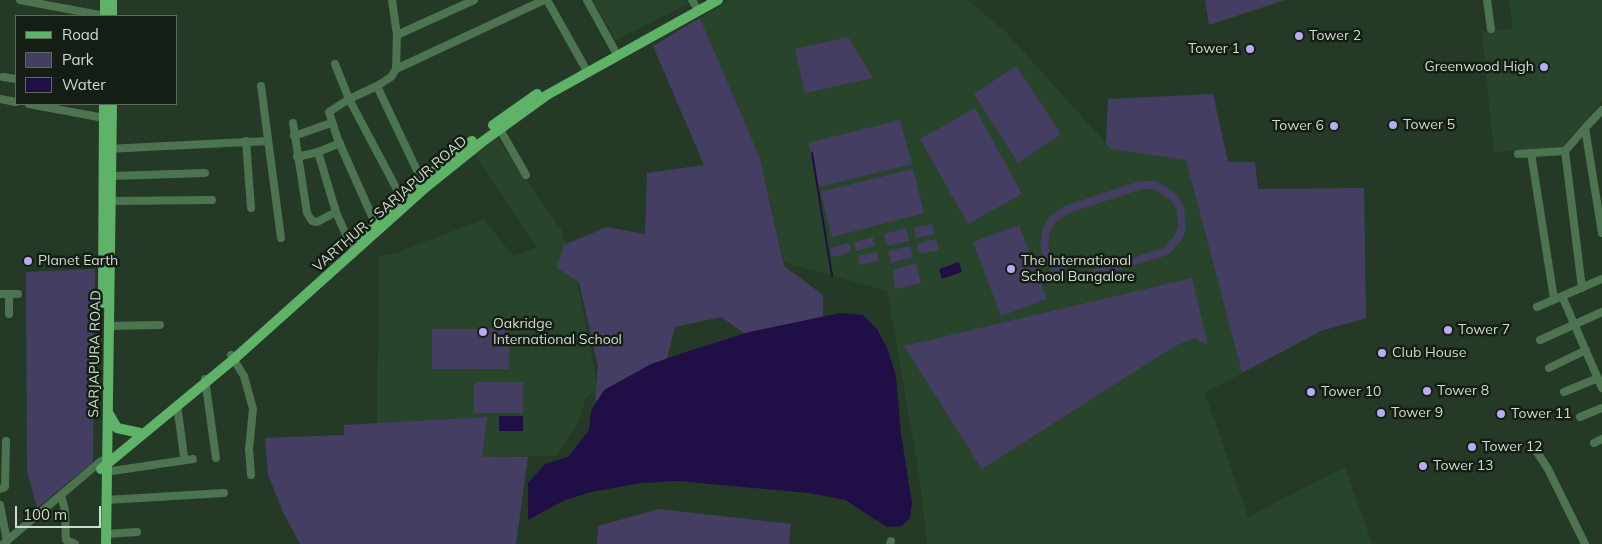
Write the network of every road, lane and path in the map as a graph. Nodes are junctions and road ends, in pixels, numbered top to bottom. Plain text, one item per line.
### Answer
1 (20, 0) edge
2 (105, 0) edge
3 (112, 0) edge
4 (402, 0) edge
5 (474, 0) edge
6 (546, 0) edge
7 (587, 0) edge
8 (705, 0) edge
9 (718, 0) edge
10 (1487, 0) edge
11 (393, 2) edge
12 (693, 3) edge
13 (100, 15) edge
14 (105, 15) edge
15 (112, 15) edge
16 (1491, 29) dead end
17 (397, 34) junction
18 (614, 49) junction
19 (335, 64) dead end
20 (585, 69) junction
21 (396, 70) junction
22 (3, 77) dead end
23 (15, 79) edge
24 (261, 86) dead end
25 (377, 86) junction
26 (349, 98) junction
27 (0, 99) edge
28 (15, 102) edge
29 (44, 105) edge
30 (104, 105) edge
31 (112, 105) edge
32 (1602, 110) edge
33 (104, 118) junction
34 (293, 123) dead end
35 (331, 123) junction
36 (498, 126) junction
37 (1585, 128) junction
38 (294, 136) junction
39 (246, 141) junction
40 (268, 141) junction
41 (340, 143) junction
42 (108, 149) junction
43 (1565, 151) junction
44 (318, 152) junction
45 (1530, 153) junction
46 (1518, 154) dead end
47 (297, 157) junction
48 (205, 173) dead end
49 (526, 175) dead end
50 (111, 176) junction
51 (422, 181) junction
52 (402, 199) junction
53 (212, 200) dead end
54 (111, 201) junction
55 (251, 208) dead end
56 (336, 212) junction
57 (375, 223) junction
58 (1602, 233) edge
59 (281, 238) dead end
60 (352, 248) junction
61 (1602, 279) edge
62 (1582, 288) junction
63 (0, 294) edge
64 (9, 294) junction
65 (18, 294) dead end
66 (1558, 298) junction
67 (1538, 307) dead end
68 (9, 314) dead end
69 (1601, 315) edge
70 (1574, 324) junction
71 (109, 326) junction
72 (160, 326) dead end
73 (1540, 340) dead end
74 (1586, 350) junction
75 (232, 357) junction
76 (1548, 368) dead end
77 (1598, 378) junction
78 (205, 379) junction
79 (1602, 388) edge
80 (1564, 392) dead end
81 (177, 405) junction
82 (1602, 408) edge
83 (108, 410) junction
84 (1580, 417) dead end
85 (140, 433) junction
86 (6, 441) dead end
87 (1537, 452) dead end
88 (184, 456) dead end
89 (216, 458) dead end
90 (192, 459) dead end
91 (106, 465) junction
92 (251, 475) dead end
93 (0, 489) edge
94 (224, 493) dead end
95 (61, 495) junction
96 (106, 500) junction
97 (0, 505) edge
98 (137, 532) dead end
99 (106, 539) edge
100 (5, 542) edge
101 (65, 542) edge
102 (75, 544) edge
103 (99, 544) edge
104 (1585, 544) edge

1 - 13 street
2 - 14 main road
3 - 15 main road
4 - 11 street
5 - 17 street
6 - 20 street
6 - 21 street
7 - 18 street
8 - 12 main road, VARTHUR - SARJAPUR ROAD
9 - 20 main road, VARTHUR - SARJAPUR ROAD
10 - 16 street
11 - 17 street
12 - 18 main road, VARTHUR - SARJAPUR ROAD
17 - 21 street
18 - 20 main road, VARTHUR - SARJAPUR ROAD
19 - 26 street
20 - 36 main road, VARTHUR - SARJAPUR ROAD
21 - 25 street
22 - 23 street
24 - 40 street
25 - 26 street
25 - 51 street
26 - 35 street
26 - 52 street
27 - 28 street
29 - 33 street
30 - 33 main road, SARJAPURA ROAD
31 - 42 main road, SARJAPURA ROAD
32 - 37 street
33 - 42 main road, SARJAPURA ROAD
34 - 38 street
35 - 38 street
35 - 41 street
36 - 49 street
36 - 51 main road, VARTHUR - SARJAPUR ROAD
36 - 75 main road, VARTHUR - SARJAPUR ROAD
37 - 43 street
37 - 58 street
38 - 47 street
39 - 40 street
39 - 42 street
39 - 55 street
40 - 59 street
41 - 44 street
41 - 57 street
42 - 50 main road, SARJAPURA ROAD
42 - 91 main road, SARJAPURA ROAD
43 - 45 street
43 - 62 street
44 - 47 street
44 - 56 street
45 - 46 street
45 - 66 street
47 - 56 street
48 - 50 street
50 - 54 main road, SARJAPURA ROAD
51 - 52 main road, VARTHUR - SARJAPUR ROAD
52 - 57 main road, VARTHUR - SARJAPUR ROAD
53 - 54 street
54 - 71 main road, SARJAPURA ROAD
56 - 60 street
57 - 60 main road, VARTHUR - SARJAPUR ROAD
60 - 75 main road, VARTHUR - SARJAPUR ROAD
61 - 62 street
62 - 66 street
63 - 64 street
64 - 65 street
64 - 68 street
66 - 67 street
66 - 70 street
69 - 70 street
70 - 73 street
70 - 74 street
71 - 72 street
71 - 83 main road, SARJAPURA ROAD
74 - 76 street
74 - 77 street
75 - 78 main road, VARTHUR - SARJAPUR ROAD
75 - 92 street
77 - 79 street
77 - 80 street
78 - 81 main road, VARTHUR - SARJAPUR ROAD
78 - 85 main road, VARTHUR - SARJAPUR ROAD
78 - 89 street
81 - 88 street
81 - 91 main road, VARTHUR - SARJAPUR ROAD
82 - 84 street
83 - 85 main road
83 - 91 main road, SARJAPURA ROAD
85 - 91 main road, VARTHUR - SARJAPUR ROAD
86 - 93 street
87 - 104 street
90 - 91 street
91 - 95 street
91 - 96 main road, SARJAPURA ROAD
91 - 103 main road, SARJAPURA ROAD
94 - 96 street
95 - 100 street
95 - 101 street
96 - 99 main road, SARJAPURA ROAD
97 - 100 street
98 - 99 street
101 - 102 street

